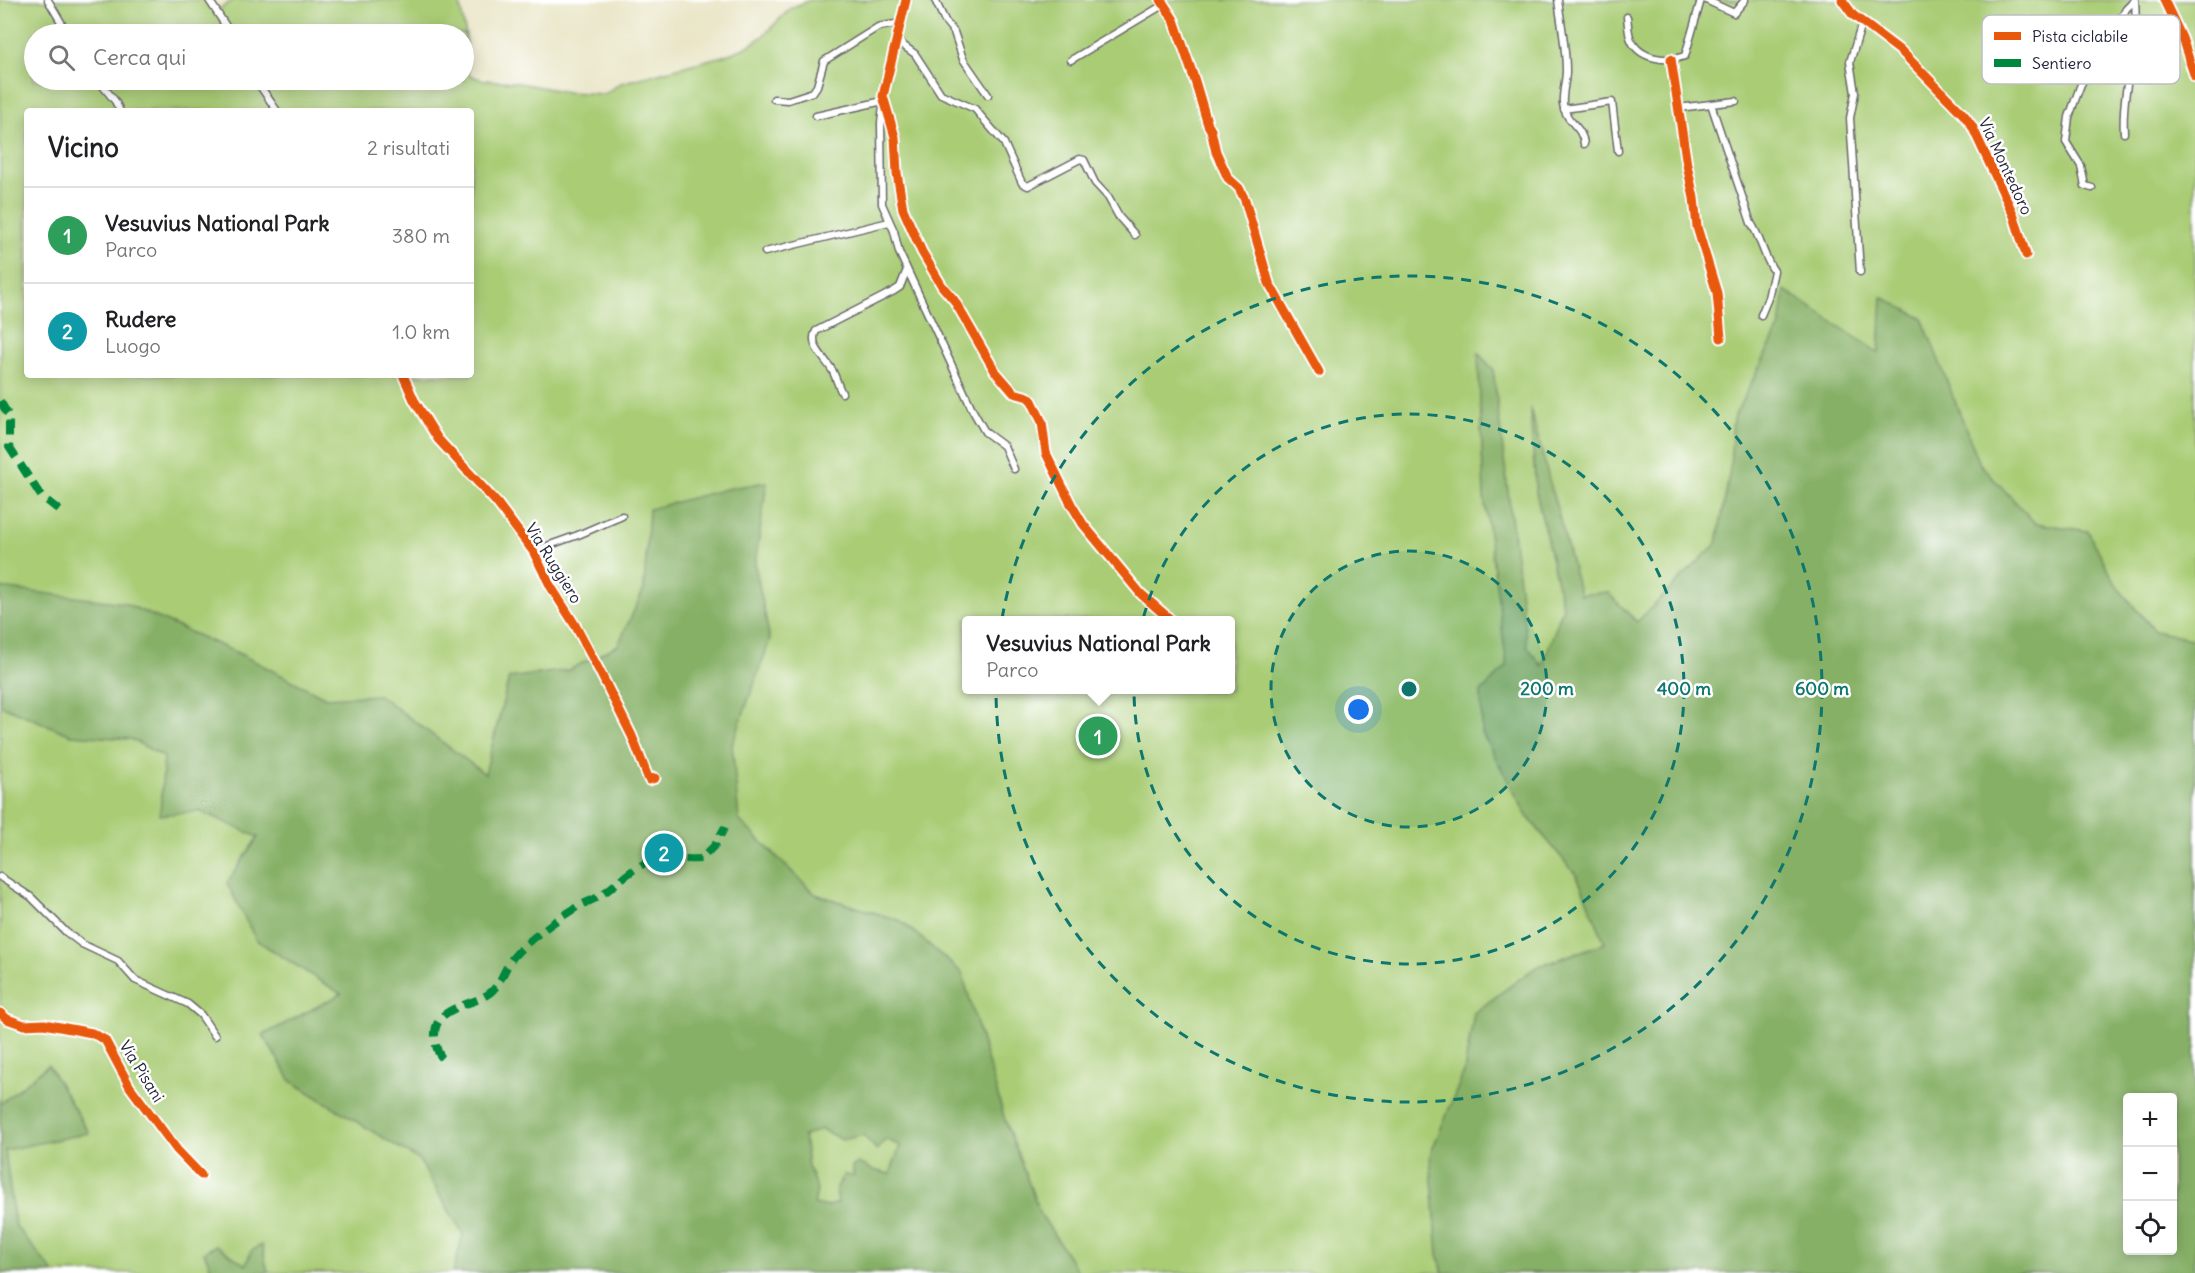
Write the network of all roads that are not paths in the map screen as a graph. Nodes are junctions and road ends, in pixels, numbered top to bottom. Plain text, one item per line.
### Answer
1 (48, 0) edge
2 (209, 0) edge
3 (906, 0) edge
4 (935, 0) edge
5 (1558, 0) edge
6 (1701, 0) edge
7 (1706, 0) edge
8 (1745, 0) edge
9 (1842, 0) edge
10 (2135, 0) edge
11 (2164, 0) edge
12 (1162, 2) edge
13 (2123, 15) edge
14 (2134, 15) edge
15 (2171, 15) edge
16 (1627, 17) dead end
17 (901, 23) junction
18 (1862, 23) junction
19 (62, 24) edge
20 (225, 24) edge
21 (2180, 34) edge
22 (897, 38) junction
23 (1671, 59) junction
24 (1071, 60) dead end
25 (2195, 77) edge
26 (2081, 84) edge
27 (2128, 84) edge
28 (106, 90) edge
29 (263, 90) edge
30 (987, 95) dead end
31 (774, 99) dead end
32 (1736, 101) dead end
33 (884, 102) junction
34 (1711, 104) junction
35 (118, 108) edge
36 (275, 108) edge
37 (1678, 108) junction
38 (1564, 109) junction
39 (816, 116) dead end
40 (2124, 133) dead end
41 (1584, 144) dead end
42 (1618, 151) dead end
43 (2092, 188) dead end
44 (889, 222) junction
45 (1135, 235) dead end
46 (765, 252) dead end
47 (2026, 255) dead end
48 (907, 271) junction
49 (1860, 272) dead end
50 (1761, 315) dead end
51 (1721, 338) dead end
52 (1319, 372) dead end
53 (404, 378) edge
54 (842, 393) dead end
55 (1014, 469) dead end
56 (622, 516) dead end
57 (533, 551) junction
58 (1165, 616) edge
59 (655, 778) dead end
60 (0, 877) edge
61 (0, 1013) edge
62 (215, 1036) dead end
63 (201, 1175) dead end

1 - 19 street
2 - 20 street
3 - 17 street
4 - 30 street
5 - 38 street
6 - 23 street
7 - 8 street
9 - 18 street, Via Montedoro
10 - 13 street
10 - 14 street
11 - 15 street
12 - 24 street
12 - 52 street
16 - 23 street
17 - 22 street
17 - 31 street
18 - 47 street, Via Montedoro
18 - 49 street
21 - 25 street
22 - 33 street
22 - 45 street
23 - 37 street
26 - 43 street
27 - 40 street
28 - 35 street
29 - 36 street
32 - 34 street
33 - 39 street
33 - 44 street
33 - 58 street
34 - 37 street
34 - 50 street
37 - 51 street
38 - 41 street
38 - 42 street
44 - 46 street
44 - 48 street
48 - 54 street
48 - 55 street
53 - 57 street, Via Ruggiero
56 - 57 street
57 - 59 street, Via Ruggiero
60 - 62 street
61 - 63 street, Via Pisani

